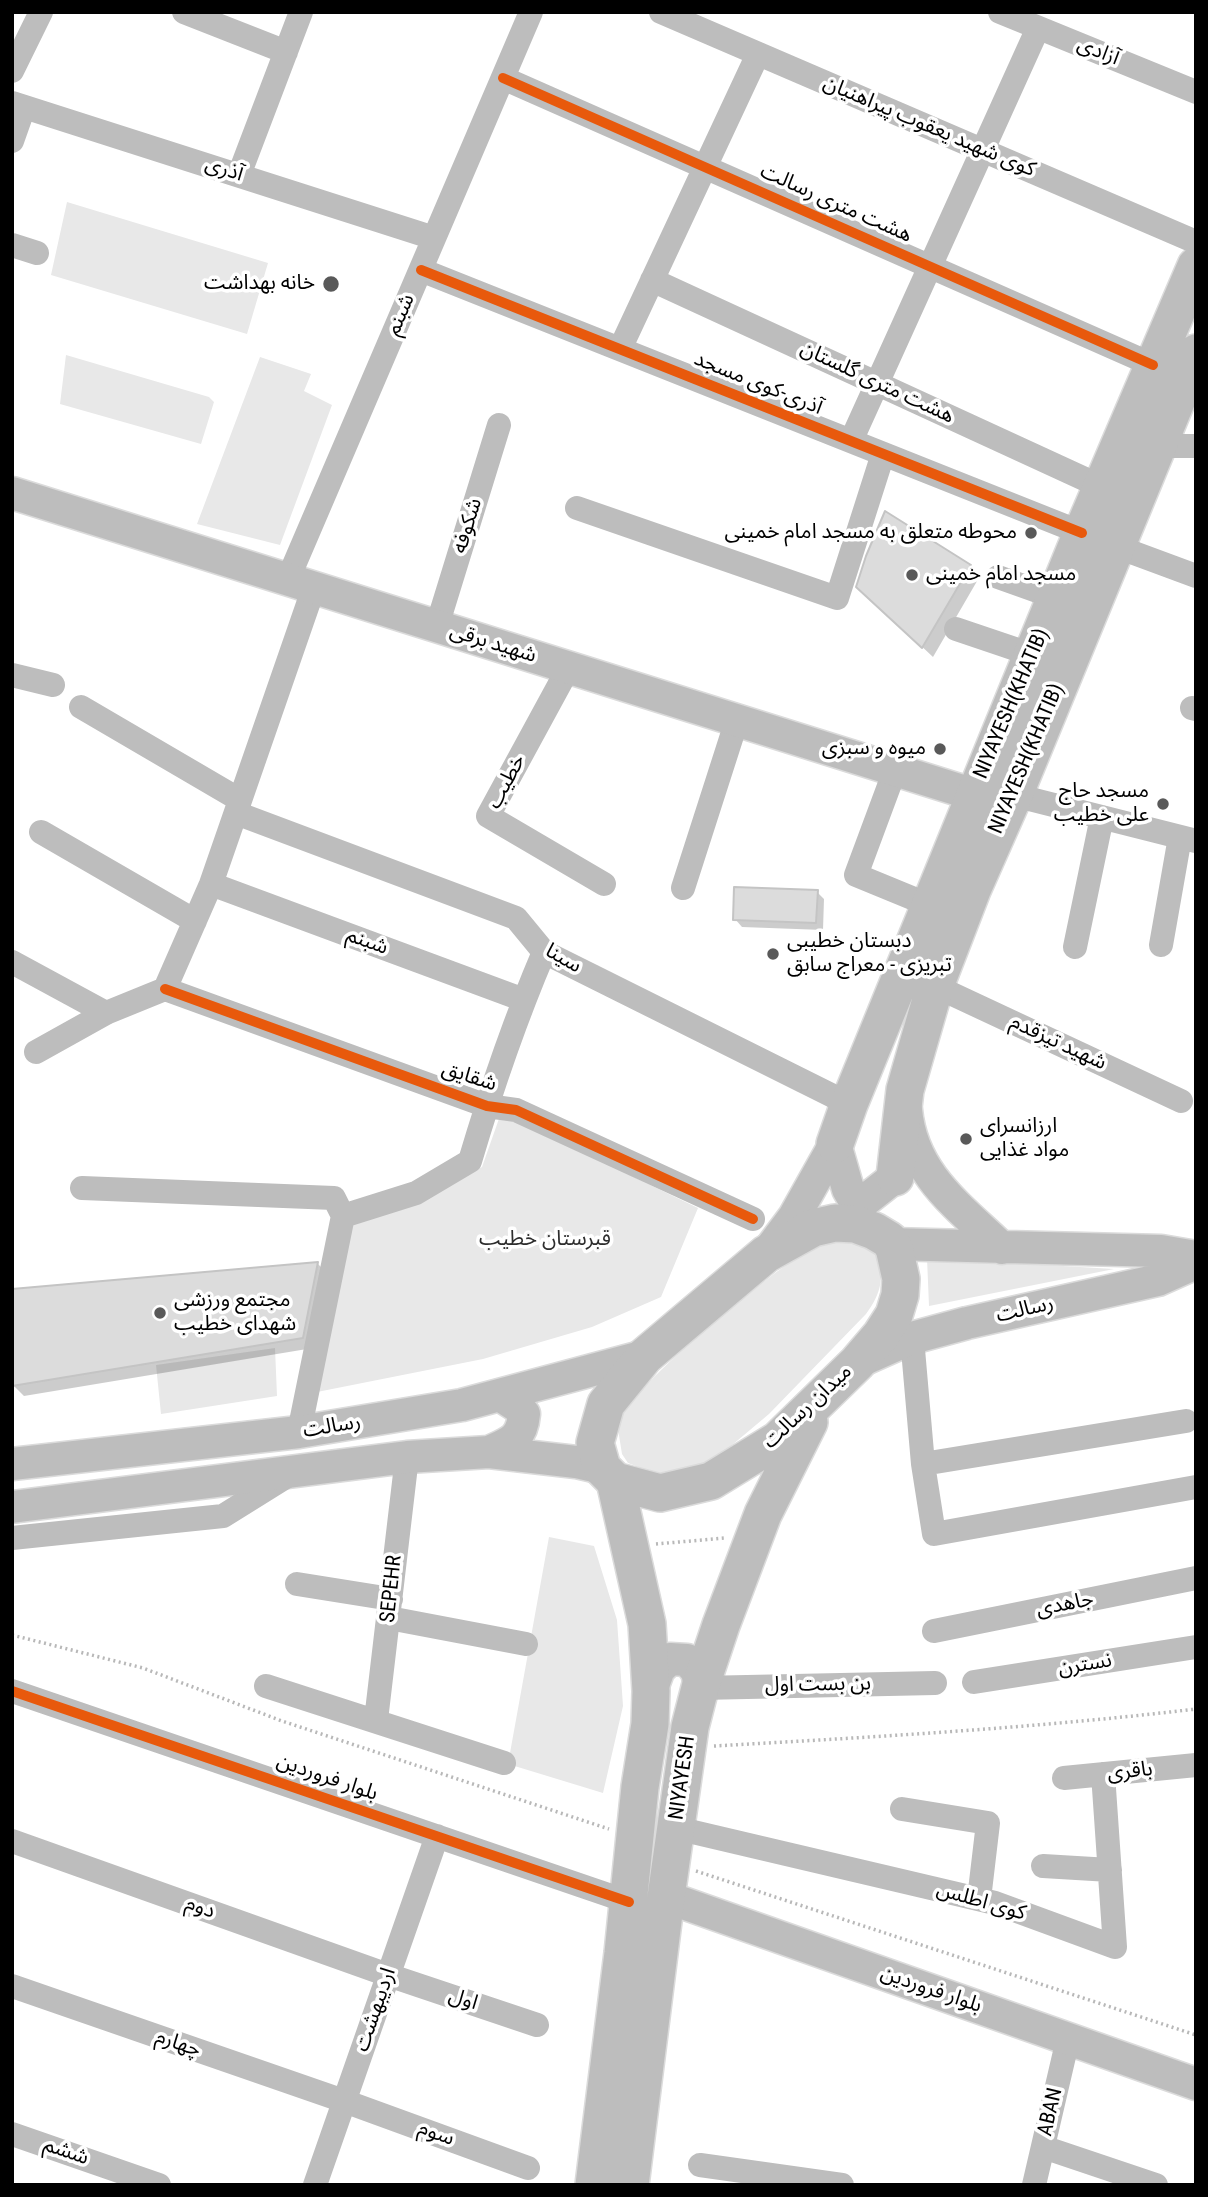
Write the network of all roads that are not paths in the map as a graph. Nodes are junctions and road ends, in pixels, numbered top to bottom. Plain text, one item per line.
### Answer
1 (41, 12) edge
2 (184, 12) edge
3 (301, 12) edge
4 (531, 12) edge
5 (661, 12) edge
6 (1000, 12) edge
7 (1038, 28) junction
8 (286, 52) junction
9 (758, 54) junction
10 (12, 71) edge
11 (503, 78) junction
12 (1196, 92) edge
13 (18, 105) edge
14 (12, 141) edge
15 (982, 150) junction
16 (705, 167) junction
17 (240, 175) junction
18 (434, 238) junction
19 (1196, 242) edge
20 (12, 244) edge
21 (37, 253) dead end
22 (1196, 266) edge
23 (930, 267) junction
24 (421, 270) junction
25 (652, 279) junction
26 (620, 349) junction
27 (1195, 356) edge
28 (1153, 365) junction
29 (877, 383) junction
30 (499, 425) dead end
31 (851, 441) junction
32 (1156, 446) junction
33 (1196, 446) edge
34 (883, 454) junction
35 (1101, 487) junction
36 (12, 493) edge
37 (577, 508) dead end
38 (1098, 540) junction
39 (1196, 576) edge
40 (998, 577) dead end
41 (301, 583) junction
42 (1057, 598) junction
43 (437, 626) junction
44 (956, 629) dead end
45 (1032, 655) junction
46 (569, 667) junction
47 (12, 675) edge
48 (53, 685) dead end
49 (81, 707) dead end
50 (737, 720) junction
51 (895, 770) junction
52 (975, 795) junction
53 (1014, 795) junction
54 (238, 807) junction
55 (1102, 817) junction
56 (41, 832) dead end
57 (1188, 839) edge
58 (211, 884) junction
59 (604, 884) dead end
60 (683, 888) dead end
61 (929, 905) junction
62 (195, 921) junction
63 (1161, 946) dead end
64 (1076, 947) dead end
65 (544, 952) junction
66 (12, 962) edge
67 (935, 986) junction
68 (165, 989) junction
69 (524, 1000) junction
70 (106, 1013) junction
71 (36, 1052) dead end
72 (905, 1090) junction
73 (1181, 1101) dead end
74 (849, 1104) junction
75 (486, 1106) junction
76 (835, 1144) junction
77 (895, 1177) junction
78 (82, 1188) dead end
79 (343, 1216) junction
80 (753, 1219) dead end
81 (886, 1239) junction
82 (1002, 1248) junction
83 (766, 1254) junction
84 (1196, 1256) edge
85 (1196, 1263) edge
86 (912, 1338) junction
87 (645, 1356) junction
88 (857, 1363) junction
89 (824, 1394) junction
90 (500, 1395) junction
91 (1186, 1421) dead end
92 (299, 1432) junction
93 (489, 1452) junction
94 (407, 1457) junction
95 (12, 1464) edge
96 (923, 1464) junction
97 (299, 1470) junction
98 (609, 1474) junction
99 (1196, 1488) edge
100 (12, 1507) edge
101 (12, 1538) edge
102 (1196, 1578) edge
103 (297, 1584) dead end
104 (390, 1608) junction
105 (934, 1631) dead end
106 (526, 1644) dead end
107 (1196, 1647) edge
108 (974, 1682) dead end
109 (935, 1683) dead end
110 (266, 1686) dead end
111 (700, 1688) junction
112 (651, 1691) junction
113 (14, 1696) edge
114 (376, 1720) junction
115 (505, 1763) dead end
116 (1196, 1765) edge
117 (1103, 1774) junction
118 (1064, 1778) dead end
119 (902, 1809) dead end
120 (437, 1836) junction
121 (12, 1841) edge
122 (671, 1862) junction
123 (1043, 1866) dead end
124 (1110, 1870) junction
125 (979, 1899) junction
126 (629, 1902) junction
127 (388, 1975) junction
128 (12, 1986) edge
129 (537, 2025) dead end
130 (1068, 2039) junction
131 (1196, 2084) edge
132 (344, 2101) junction
133 (12, 2134) edge
134 (1043, 2147) junction
135 (700, 2165) dead end
136 (528, 2168) dead end
137 (807, 2182) edge
138 (159, 2185) edge
139 (315, 2185) edge
140 (594, 2185) edge
141 (630, 2185) edge
142 (842, 2185) edge
143 (1034, 2185) edge
144 (1156, 2185) edge

1 - 10 street
2 - 8 street
3 - 8 street
4 - 11 street, شبنم
5 - 9 street, کوی شهید یعقوب پیراهنیان
6 - 7 street, آزادی
7 - 12 street, آزادی
7 - 15 street
8 - 17 street
9 - 15 street, کوی شهید یعقوب پیراهنیان
9 - 16 street
11 - 16 street, هشت متری رسالت
11 - 18 street, شبنم
13 - 14 street
13 - 17 street, آذری
15 - 19 street, کوی شهید یعقوب پیراهنیان
15 - 23 street
16 - 23 street, هشت متری رسالت
16 - 25 street
17 - 18 street, آذری
18 - 24 street, شبنم
20 - 21 street
22 - 28 highway, NIYAYESH(KHATIB)
23 - 28 street, هشت متری رسالت
23 - 29 street
24 - 26 street, آذری-کوی مسجد
24 - 41 street, شبنم
25 - 26 street
25 - 29 street, هشت متری گلستان
26 - 31 street, آذری-کوی مسجد
27 - 32 highway, NIYAYESH(KHATIB)
28 - 35 highway, NIYAYESH(KHATIB)
29 - 31 street
29 - 35 street, هشت متری گلستان
30 - 43 street, شکوفه
31 - 34 street, آذری-کوی مسجد
32 - 33 street
32 - 38 highway, NIYAYESH(KHATIB)
34 - 37 street
34 - 38 street, آذری-کوی مسجد
35 - 38 highway, NIYAYESH(KHATIB)
36 - 41 main road, شهید برقی
38 - 39 street, آذری-کوی مسجد
38 - 42 highway, NIYAYESH(KHATIB)
38 - 53 highway, NIYAYESH(KHATIB)
40 - 42 street
41 - 43 main road, شهید برقی
41 - 54 street, شبنم
42 - 45 highway, NIYAYESH(KHATIB)
43 - 46 main road, شهید برقی
44 - 45 street
45 - 52 highway, NIYAYESH(KHATIB)
46 - 50 main road, شهید برقی
46 - 59 street, خطیب
47 - 48 street
49 - 54 street, سینا
50 - 51 main road, شهید برقی
50 - 60 street
51 - 52 main road, شهید برقی
51 - 61 street
52 - 61 highway, NIYAYESH(KHATIB)
53 - 55 street
53 - 67 highway, NIYAYESH(KHATIB)
54 - 58 street, شبنم
54 - 65 street, سینا
55 - 57 street
55 - 64 street
56 - 62 street
57 - 63 street
58 - 62 street, شبنم
58 - 69 street, شبنم
61 - 74 highway, NIYAYESH(KHATIB)
62 - 68 street, شبنم
65 - 69 street
65 - 74 street, سینا
66 - 70 street
67 - 72 highway, NIYAYESH(KHATIB)
67 - 73 street, شهید تیزقدم
68 - 70 street
68 - 75 street, شقایق
69 - 75 street
70 - 71 street
72 - 77 highway, NIYAYESH(KHATIB)
72 - 82 main road
74 - 76 highway, NIYAYESH(KHATIB)
75 - 79 street
75 - 80 street, شقایق
76 - 77 main road
76 - 83 main road
77 - 81 main road
78 - 79 street
79 - 92 street
81 - 82 main road
81 - 83 highway
81 - 88 highway, میدان رسالت
82 - 84 main road
83 - 87 highway
85 - 86 main road, رسالت
86 - 88 main road, رسالت
86 - 96 street
87 - 90 main road, رسالت
87 - 98 highway
88 - 89 highway, میدان رسالت
89 - 98 highway, میدان رسالت
89 - 111 highway, NIYAYESH
90 - 92 main road, رسالت
90 - 93 main road
91 - 96 street
92 - 95 main road, رسالت
93 - 94 main road, رسالت
93 - 98 main road, رسالت
94 - 97 main road, رسالت
94 - 104 street, SEPEHR
96 - 99 street
97 - 100 main road, رسالت
97 - 101 street
98 - 112 highway, NIYAYESH
102 - 105 street, جاهدی
103 - 104 street
104 - 106 street
104 - 114 street, SEPEHR
107 - 108 street, نسترن
109 - 111 street, بن بست اول
110 - 114 street
111 - 112 main road
111 - 122 highway, NIYAYESH
112 - 126 highway, NIYAYESH
113 - 120 street, بلوار فروردین
114 - 115 street
116 - 117 street, باقری
117 - 118 street, باقری
117 - 124 street, کوی اطلس
119 - 125 street
120 - 126 street, بلوار فروردین
120 - 127 street, اردیبهشت
121 - 127 street, دوم
122 - 125 street, کوی اطلس
122 - 130 main road, بلوار فروردین
122 - 141 highway, NIYAYESH
123 - 124 street
124 - 125 street, کوی اطلس
126 - 140 highway, NIYAYESH
127 - 129 street, اول
127 - 132 street, اردیبهشت
128 - 132 street, چهارم
130 - 131 main road, بلوار فروردین
130 - 134 street, ABAN
132 - 136 street, سوم
132 - 139 street, اردیبهشت
133 - 138 street, ششم
134 - 143 street, ABAN
134 - 144 street
135 - 137 street
137 - 142 street

